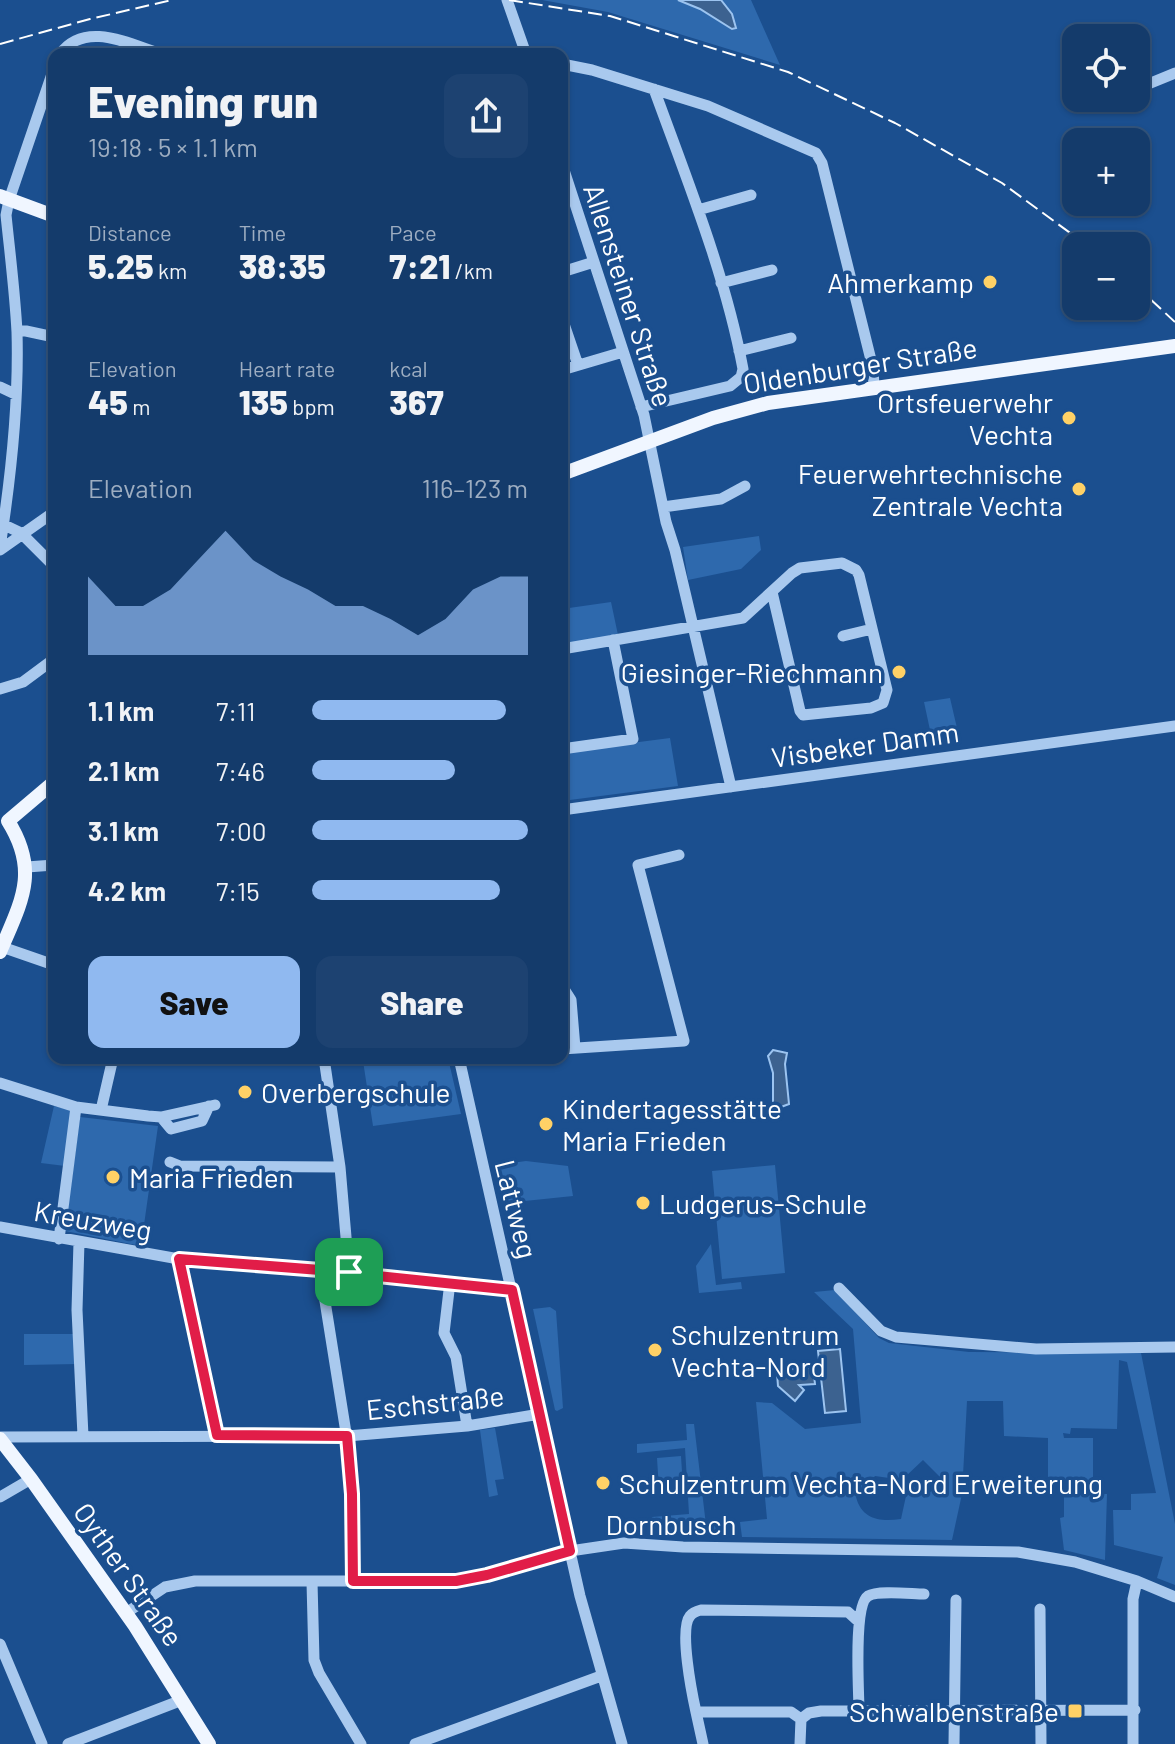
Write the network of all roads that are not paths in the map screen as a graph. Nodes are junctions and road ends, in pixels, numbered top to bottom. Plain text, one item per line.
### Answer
1 (507, 0) edge
2 (67, 48) edge
3 (133, 48) edge
4 (524, 48) edge
5 (568, 65) edge
6 (1175, 73) edge
7 (1150, 83) edge
8 (48, 84) edge
9 (654, 89) junction
10 (568, 182) edge
11 (751, 195) dead end
12 (4, 198) edge
13 (698, 210) junction
14 (48, 214) edge
15 (594, 262) junction
16 (568, 270) edge
17 (772, 270) dead end
18 (721, 283) junction
19 (17, 331) junction
20 (48, 336) edge
21 (568, 336) edge
22 (791, 338) dead end
23 (1175, 346) edge
24 (739, 351) junction
25 (623, 352) junction
26 (578, 365) junction
27 (568, 368) edge
28 (0, 387) edge
29 (874, 387) junction
30 (15, 394) junction
31 (641, 407) junction
32 (649, 441) junction
33 (568, 472) edge
34 (745, 486) dead end
35 (663, 507) junction
36 (48, 516) edge
37 (2, 524) edge
38 (21, 533) junction
39 (0, 549) edge
40 (48, 560) edge
41 (772, 592) junction
42 (694, 627) junction
43 (872, 629) junction
44 (843, 636) dead end
45 (613, 640) junction
46 (568, 648) edge
47 (48, 663) edge
48 (0, 689) edge
49 (1175, 726) edge
50 (568, 746) edge
51 (48, 787) edge
52 (731, 787) junction
53 (568, 809) edge
54 (4, 822) edge
55 (679, 855) dead end
56 (48, 865) edge
57 (27, 867) junction
58 (1, 949) edge
59 (48, 963) edge
60 (568, 994) edge
61 (575, 1048) junction
62 (568, 1049) edge
63 (112, 1064) edge
64 (325, 1064) edge
65 (460, 1064) edge
66 (0, 1083) edge
67 (212, 1106) dead end
68 (76, 1107) junction
69 (101, 1110) junction
70 (170, 1162) dead end
71 (340, 1167) junction
72 (0, 1227) edge
73 (59, 1239) junction
74 (79, 1242) junction
75 (179, 1259) junction
76 (320, 1270) junction
77 (349, 1272) junction
78 (450, 1282) junction
79 (839, 1288) dead end
80 (512, 1290) junction
81 (1175, 1347) edge
82 (540, 1414) junction
83 (467, 1426) junction
84 (217, 1435) junction
85 (83, 1436) junction
86 (347, 1436) junction
87 (0, 1438) edge
88 (31, 1479) junction
89 (0, 1497) edge
90 (570, 1551) junction
91 (353, 1581) junction
92 (1137, 1581) junction
93 (312, 1582) junction
94 (924, 1594) dead end
95 (1175, 1597) edge
96 (956, 1600) dead end
97 (1040, 1609) dead end
98 (126, 1613) junction
99 (859, 1622) junction
100 (0, 1644) edge
101 (601, 1676) junction
102 (182, 1700) junction
103 (1135, 1710) junction
104 (955, 1711) junction
105 (1041, 1711) junction
106 (696, 1712) junction
107 (859, 1712) junction
108 (801, 1719) junction
109 (42, 1744) edge
110 (68, 1744) edge
111 (209, 1744) edge
112 (361, 1744) edge
113 (415, 1744) edge
114 (622, 1744) edge
115 (703, 1744) edge
116 (800, 1744) edge
117 (954, 1744) edge
118 (1041, 1744) edge
119 (1133, 1744) edge

1 - 4 street
2 - 3 street
5 - 9 street
6 - 7 street
8 - 12 street
9 - 13 street
9 - 29 street
10 - 15 street, Allensteiner Straße
11 - 13 street
12 - 14 main road
12 - 19 street
13 - 18 street
15 - 16 street
15 - 25 street, Allensteiner Straße
17 - 18 street
18 - 24 street
19 - 20 street
19 - 30 street
21 - 26 street
22 - 24 street
23 - 29 main road, Oldenburger Straße
24 - 31 street
25 - 26 street
25 - 31 street, Allensteiner Straße
26 - 27 street
28 - 30 street
29 - 32 main road, Oldenburger Straße
30 - 37 street
31 - 32 street, Allensteiner Straße
32 - 33 main road, Oldenburger Straße
32 - 35 street, Allensteiner Straße
34 - 35 street
35 - 42 street, Allensteiner Straße
36 - 38 street
37 - 38 street
37 - 39 street
38 - 39 street
38 - 40 street
41 - 42 street
41 - 43 street
41 - 43 street
42 - 45 street
42 - 52 street, Allensteiner Straße
43 - 44 street
45 - 46 street
45 - 50 street
47 - 48 street
49 - 52 street, Visbeker Damm
51 - 54 main road
52 - 53 street, Visbeker Damm
54 - 57 main road
55 - 61 street
56 - 57 street
57 - 58 main road
58 - 59 street
60 - 61 street
61 - 62 street
63 - 69 street
64 - 71 street
65 - 80 street, Lattweg
66 - 68 street
67 - 69 street
68 - 69 street
68 - 73 street
70 - 71 street
71 - 77 street
72 - 73 street, Kreuzweg
73 - 74 street, Kreuzweg
74 - 75 street, Kreuzweg
74 - 85 street
75 - 76 street, Kreuzweg
75 - 84 street
76 - 77 street, Kreuzweg
76 - 86 street
77 - 78 street, Kreuzweg
78 - 80 street, Kreuzweg
78 - 83 street
79 - 81 street
80 - 82 street, Lattweg
82 - 83 street, Eschstraße
82 - 90 street, Lattweg
83 - 86 street, Eschstraße
84 - 85 street, Eschstraße
84 - 86 street, Eschstraße
85 - 87 street, Eschstraße
86 - 91 street
87 - 88 main road, Oyther Straße
88 - 89 street
88 - 98 main road, Oyther Straße
90 - 91 street, Dornbusch
90 - 92 street, Dornbusch
90 - 101 street, Lattweg
91 - 93 street, Dornbusch
92 - 95 street, Dornbusch
92 - 103 street
93 - 98 street, Dornbusch
93 - 112 street
94 - 99 street
96 - 104 street
97 - 105 street
98 - 102 main road, Oyther Straße
99 - 106 street
99 - 107 street
100 - 109 street
101 - 113 street
101 - 114 street, Lattweg
102 - 110 street
102 - 111 main road, Oyther Straße
103 - 105 street
103 - 119 street
104 - 105 street
104 - 107 street
104 - 117 street
105 - 118 street
106 - 108 street
106 - 115 street
107 - 108 street
108 - 116 street

